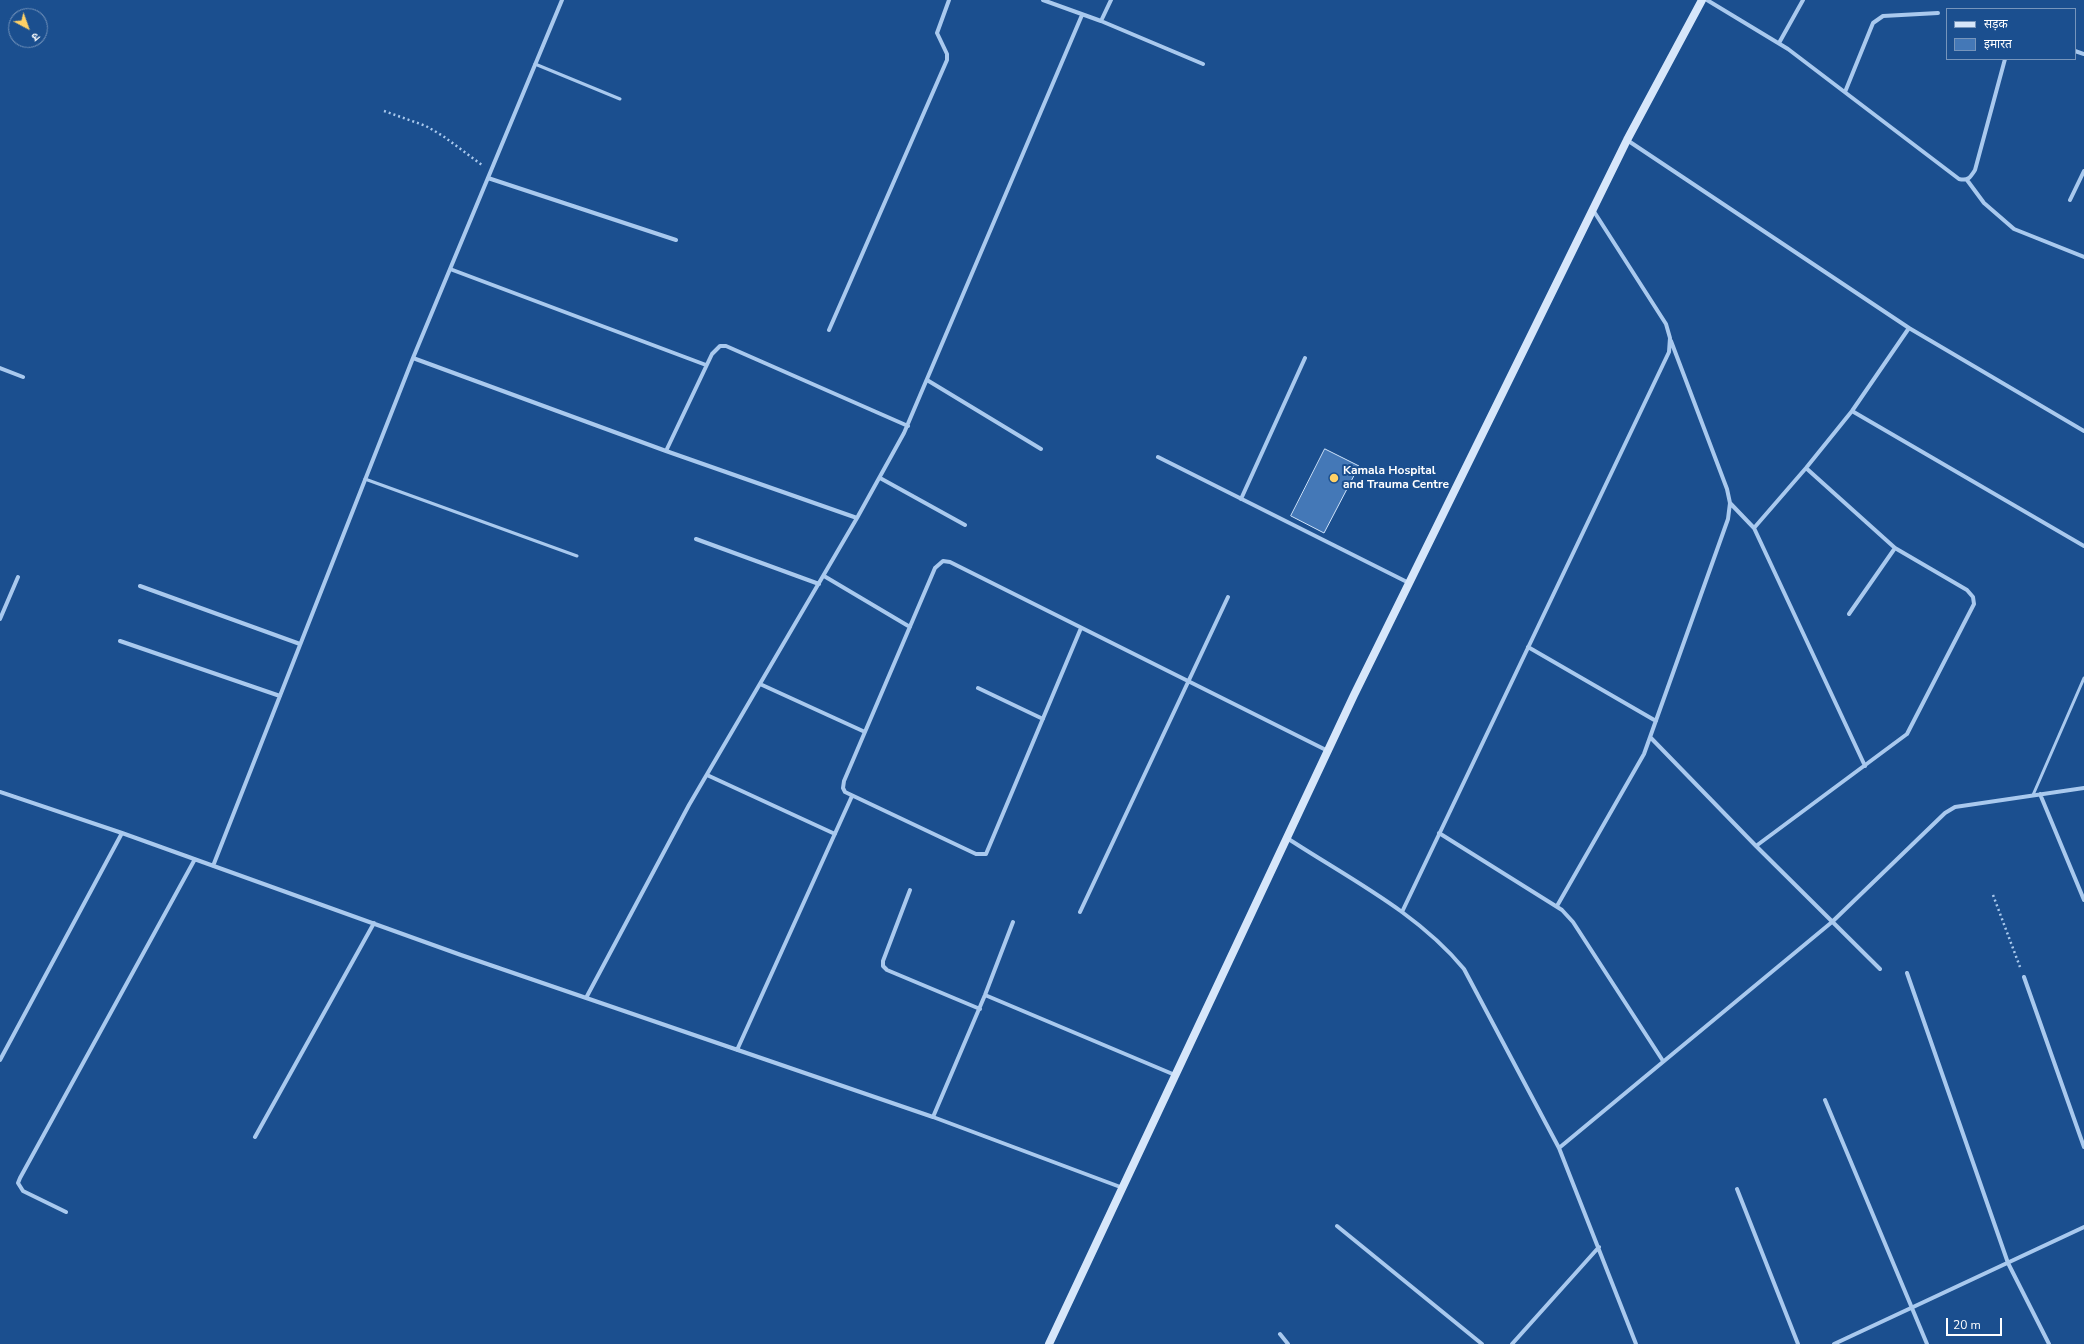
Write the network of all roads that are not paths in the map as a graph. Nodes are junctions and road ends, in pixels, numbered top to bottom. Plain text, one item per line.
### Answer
1 (562, 0) edge
2 (949, 0) edge
3 (1044, 0) edge
4 (1111, 0) edge
5 (1702, 0) edge
6 (1707, 0) edge
7 (1803, 0) edge
8 (1938, 13) dead end
9 (1082, 14) junction
10 (1101, 21) junction
11 (1779, 43) junction
12 (2005, 60) edge
13 (535, 64) junction
14 (1203, 64) dead end
15 (1845, 92) junction
16 (620, 99) dead end
17 (1627, 140) junction
18 (2084, 171) edge
19 (488, 178) junction
20 (1967, 180) junction
21 (2070, 200) dead end
22 (1593, 210) junction
23 (676, 240) dead end
24 (2084, 257) edge
25 (450, 269) junction
26 (1909, 328) junction
27 (829, 330) dead end
28 (1670, 338) junction
29 (413, 358) junction
30 (1305, 358) dead end
31 (706, 365) junction
32 (0, 368) edge
33 (23, 377) dead end
34 (927, 380) junction
35 (1852, 411) junction
36 (908, 426) junction
37 (2084, 431) edge
38 (1041, 449) dead end
39 (666, 451) junction
40 (1158, 457) dead end
41 (1806, 468) junction
42 (880, 478) junction
43 (365, 480) junction
44 (1241, 499) junction
45 (1730, 503) junction
46 (858, 518) junction
47 (965, 524) dead end
48 (1754, 528) junction
49 (696, 540) dead end
50 (2084, 546) edge
51 (1896, 548) junction
52 (577, 556) dead end
53 (824, 576) junction
54 (18, 577) dead end
55 (1409, 583) junction
56 (819, 584) junction
57 (140, 586) dead end
58 (1228, 597) dead end
59 (1849, 614) dead end
60 (0, 619) edge
61 (910, 627) junction
62 (1080, 628) junction
63 (120, 641) dead end
64 (300, 644) junction
65 (1528, 648) junction
66 (2084, 678) edge
67 (1189, 682) junction
68 (760, 684) junction
69 (978, 688) dead end
70 (280, 696) junction
71 (1043, 719) junction
72 (1656, 721) junction
73 (865, 732) junction
74 (1650, 738) junction
75 (1328, 751) junction
76 (1865, 766) junction
77 (707, 775) junction
78 (2084, 788) edge
79 (0, 792) edge
80 (2040, 794) junction
81 (2033, 795) junction
82 (852, 796) junction
83 (122, 833) junction
84 (835, 834) junction
85 (1439, 834) junction
86 (1287, 838) junction
87 (1756, 846) junction
88 (194, 859) junction
89 (213, 866) junction
90 (910, 890) dead end
91 (2084, 900) edge
92 (1557, 906) junction
93 (1080, 912) dead end
94 (1402, 912) junction
95 (1013, 922) dead end
96 (1832, 922) junction
97 (374, 923) junction
98 (1880, 970) dead end
99 (1907, 973) dead end
100 (2024, 977) road end
101 (985, 995) junction
102 (586, 998) junction
103 (980, 1009) junction
104 (737, 1050) junction
105 (0, 1060) edge
106 (1663, 1061) junction
107 (1174, 1075) junction
108 (1825, 1100) dead end
109 (933, 1117) junction
110 (255, 1137) dead end
111 (2084, 1147) edge
112 (1559, 1148) junction
113 (1123, 1188) junction
114 (1738, 1189) dead end
115 (66, 1212) dead end
116 (1336, 1226) dead end
117 (2084, 1227) edge
118 (1599, 1247) junction
119 (2008, 1263) junction
120 (1911, 1308) junction
121 (1280, 1334) dead end
122 (1049, 1344) edge
123 (1288, 1344) edge
124 (1482, 1344) edge
125 (1512, 1344) edge
126 (1636, 1344) edge
127 (1798, 1344) edge
128 (1834, 1344) edge
129 (1927, 1344) edge
130 (2049, 1344) edge

1 - 13 street
2 - 27 street
3 - 9 street
4 - 10 street
5 - 17 main road
6 - 11 street
7 - 11 street
8 - 15 street
9 - 10 street
9 - 34 street
10 - 14 street
11 - 15 street
12 - 20 street
13 - 16 lane
13 - 19 street
15 - 20 street
17 - 22 main road
17 - 26 street
18 - 21 street
19 - 23 street
19 - 25 street
20 - 24 street
22 - 28 street
22 - 55 main road
25 - 29 street
25 - 31 street
26 - 35 street
26 - 37 street
28 - 45 street
28 - 65 street
29 - 39 street
29 - 43 street
30 - 44 street
31 - 36 street
31 - 39 street
32 - 33 street
34 - 36 street
34 - 38 street
35 - 41 street
35 - 50 street
36 - 42 street
39 - 46 street
40 - 44 street
41 - 48 street
41 - 51 street
42 - 46 street
42 - 47 street
43 - 52 lane
43 - 64 street
44 - 55 street
45 - 48 street
45 - 72 street
46 - 53 street
48 - 76 street
49 - 56 street
51 - 59 street
51 - 76 street
53 - 56 street
53 - 61 street
54 - 60 street
55 - 75 main road
56 - 68 street
57 - 64 street
58 - 67 street
61 - 62 street
61 - 73 street
62 - 67 street
62 - 71 street
63 - 70 street
64 - 70 street
65 - 72 street
65 - 85 street
66 - 81 lane
67 - 75 street
67 - 93 street
68 - 73 street
68 - 77 street
69 - 71 street
70 - 89 street
71 - 82 street
72 - 74 street
73 - 82 street
74 - 87 street
74 - 92 street
75 - 86 main road
76 - 87 street
77 - 84 street
77 - 102 street
78 - 80 street
79 - 83 street
80 - 81 street
80 - 91 street
81 - 96 street
82 - 84 street
83 - 88 street
83 - 105 street
84 - 104 street
85 - 92 street
85 - 94 street
86 - 94 street
86 - 107 main road
87 - 96 street
88 - 89 street
88 - 115 street
89 - 97 street
90 - 103 street
92 - 106 street
94 - 112 street
95 - 101 street
96 - 98 street
96 - 106 street
97 - 102 street
97 - 110 street
99 - 119 street
100 - 111 street
101 - 103 street
101 - 107 street
102 - 104 street
103 - 109 street
104 - 109 street
106 - 112 street
107 - 113 main road
108 - 120 street
109 - 113 street
112 - 118 street
113 - 122 main road
114 - 127 street
116 - 124 street
117 - 119 street
118 - 125 street
118 - 126 street
119 - 120 street
119 - 130 street
120 - 128 street
120 - 129 street
121 - 123 street

